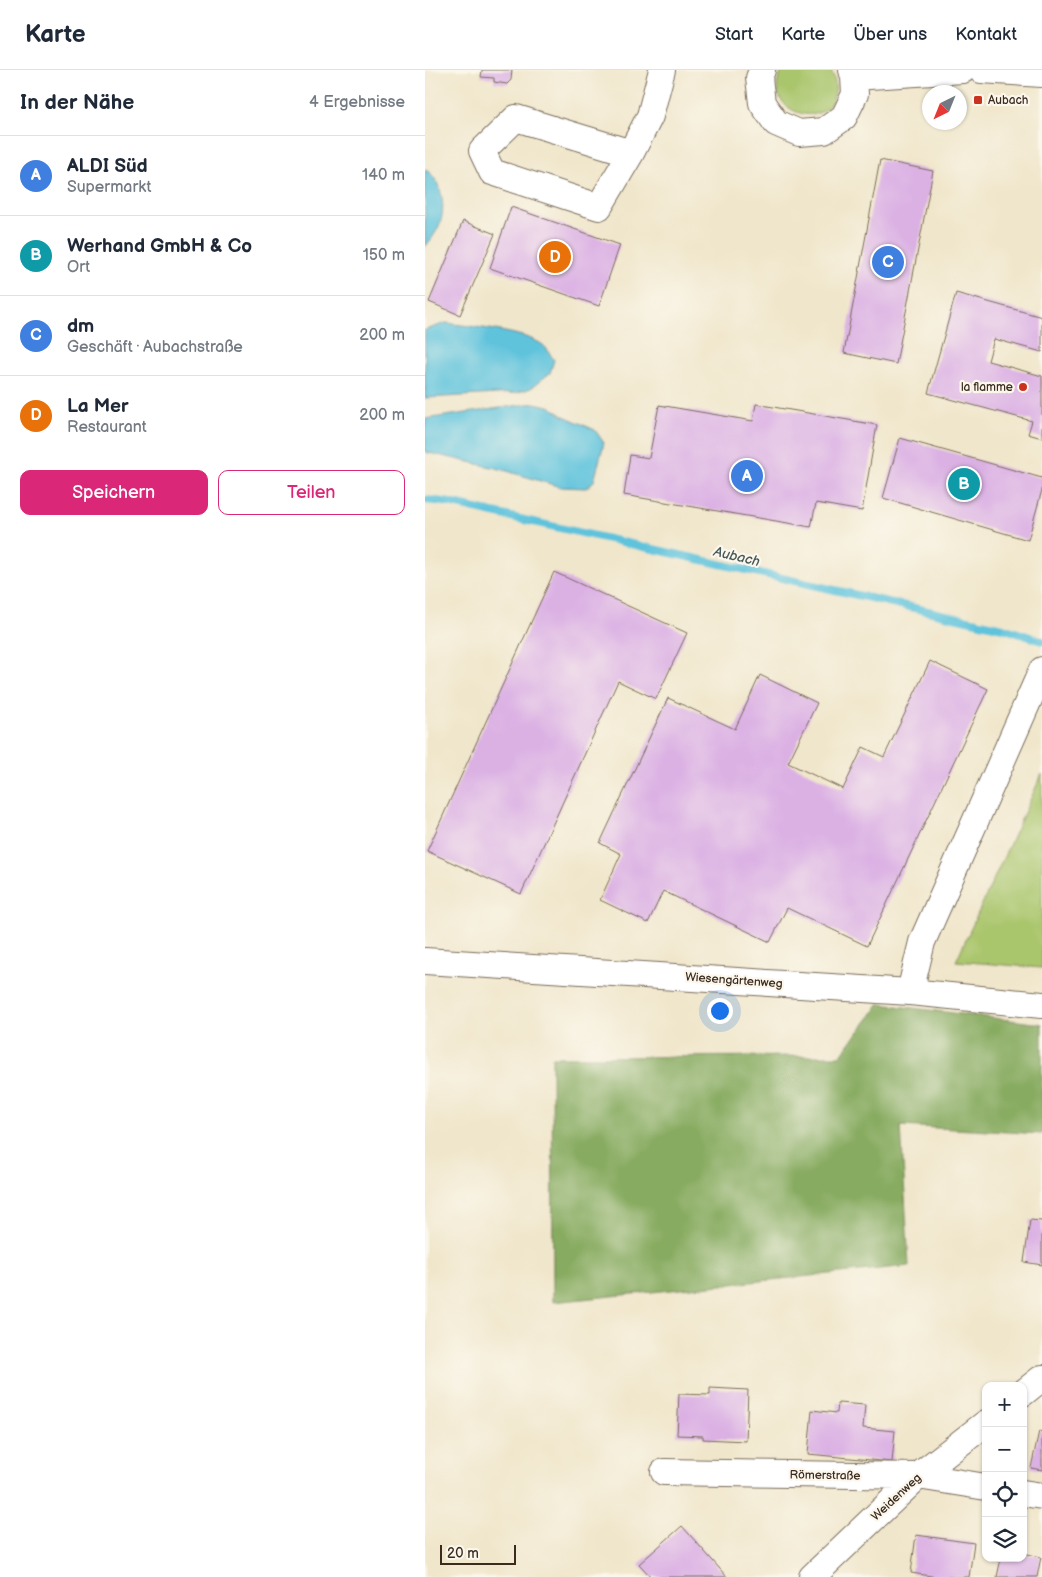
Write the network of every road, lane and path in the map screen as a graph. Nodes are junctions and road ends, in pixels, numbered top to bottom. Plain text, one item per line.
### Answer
1 (662, 70) edge
2 (963, 70) edge
3 (981, 70) edge
4 (759, 71) edge
5 (853, 74) edge
6 (1042, 74) edge
7 (631, 153) junction
8 (1040, 674) edge
9 (425, 961) edge
10 (910, 992) junction
11 (1042, 1005) edge
12 (1042, 1378) edge
13 (1027, 1390) edge
14 (982, 1426) edge
15 (664, 1472) dead end
16 (918, 1476) junction
17 (982, 1486) edge
18 (1027, 1494) edge
19 (1042, 1496) edge
20 (811, 1577) edge

1 - 7 street
2 - 5 street
3 - 6 street
4 - 5 street
7 - 7 street
8 - 10 street
9 - 10 street, Wiesengärtenweg
10 - 11 street, Wiesengärtenweg
12 - 13 street
14 - 16 street, Weidenweg
15 - 16 street, Römerstraße
16 - 17 street, Römerstraße
16 - 20 street, Weidenweg
18 - 19 street

